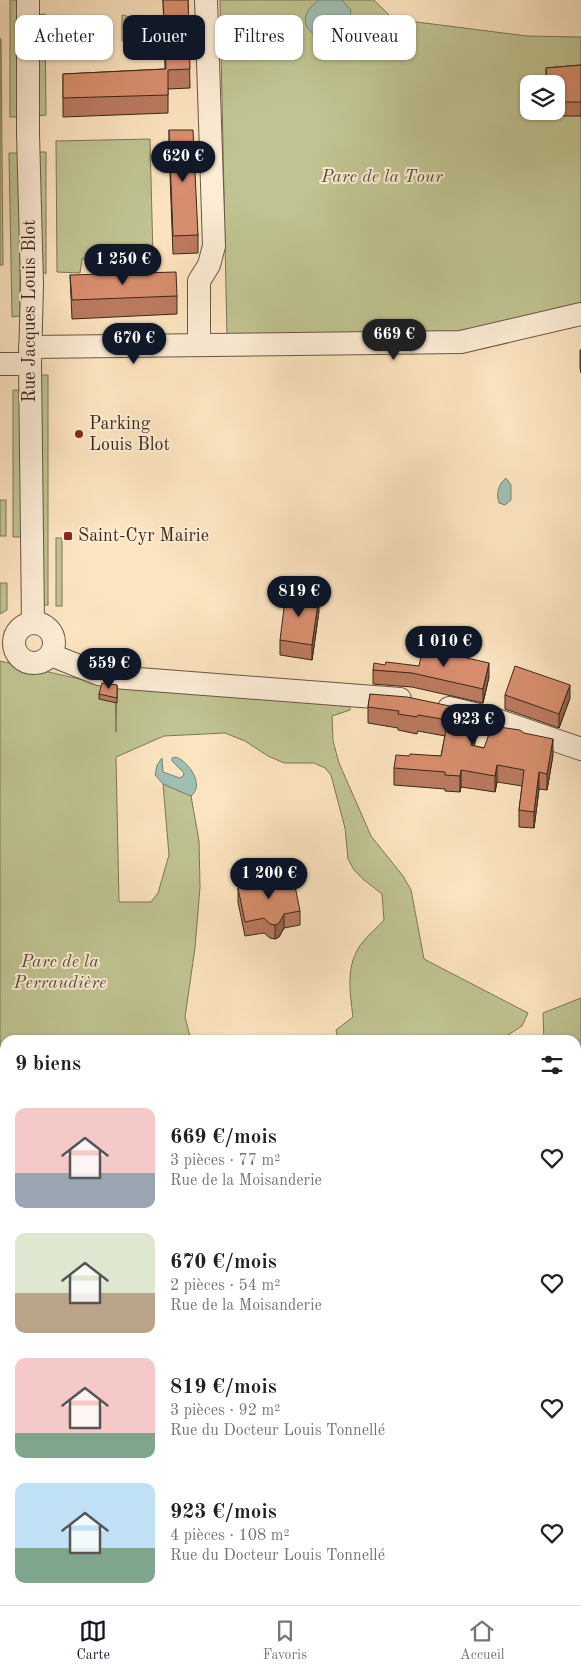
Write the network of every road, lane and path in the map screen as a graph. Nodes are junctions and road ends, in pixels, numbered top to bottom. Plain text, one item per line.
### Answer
1 (28, 0) edge
2 (206, 0) edge
3 (581, 314) edge
4 (199, 345) junction
5 (30, 356) junction
6 (0, 364) edge
7 (33, 623) junction
8 (7, 638) edge
9 (51, 655) junction
10 (581, 749) edge

1 - 5 street, Rue Jacques Louis Blot
2 - 4 street
3 - 4 street
4 - 5 street
5 - 6 street
5 - 7 street, Rue Jacques Louis Blot
7 - 8 street
7 - 9 street
8 - 9 street
9 - 10 street

